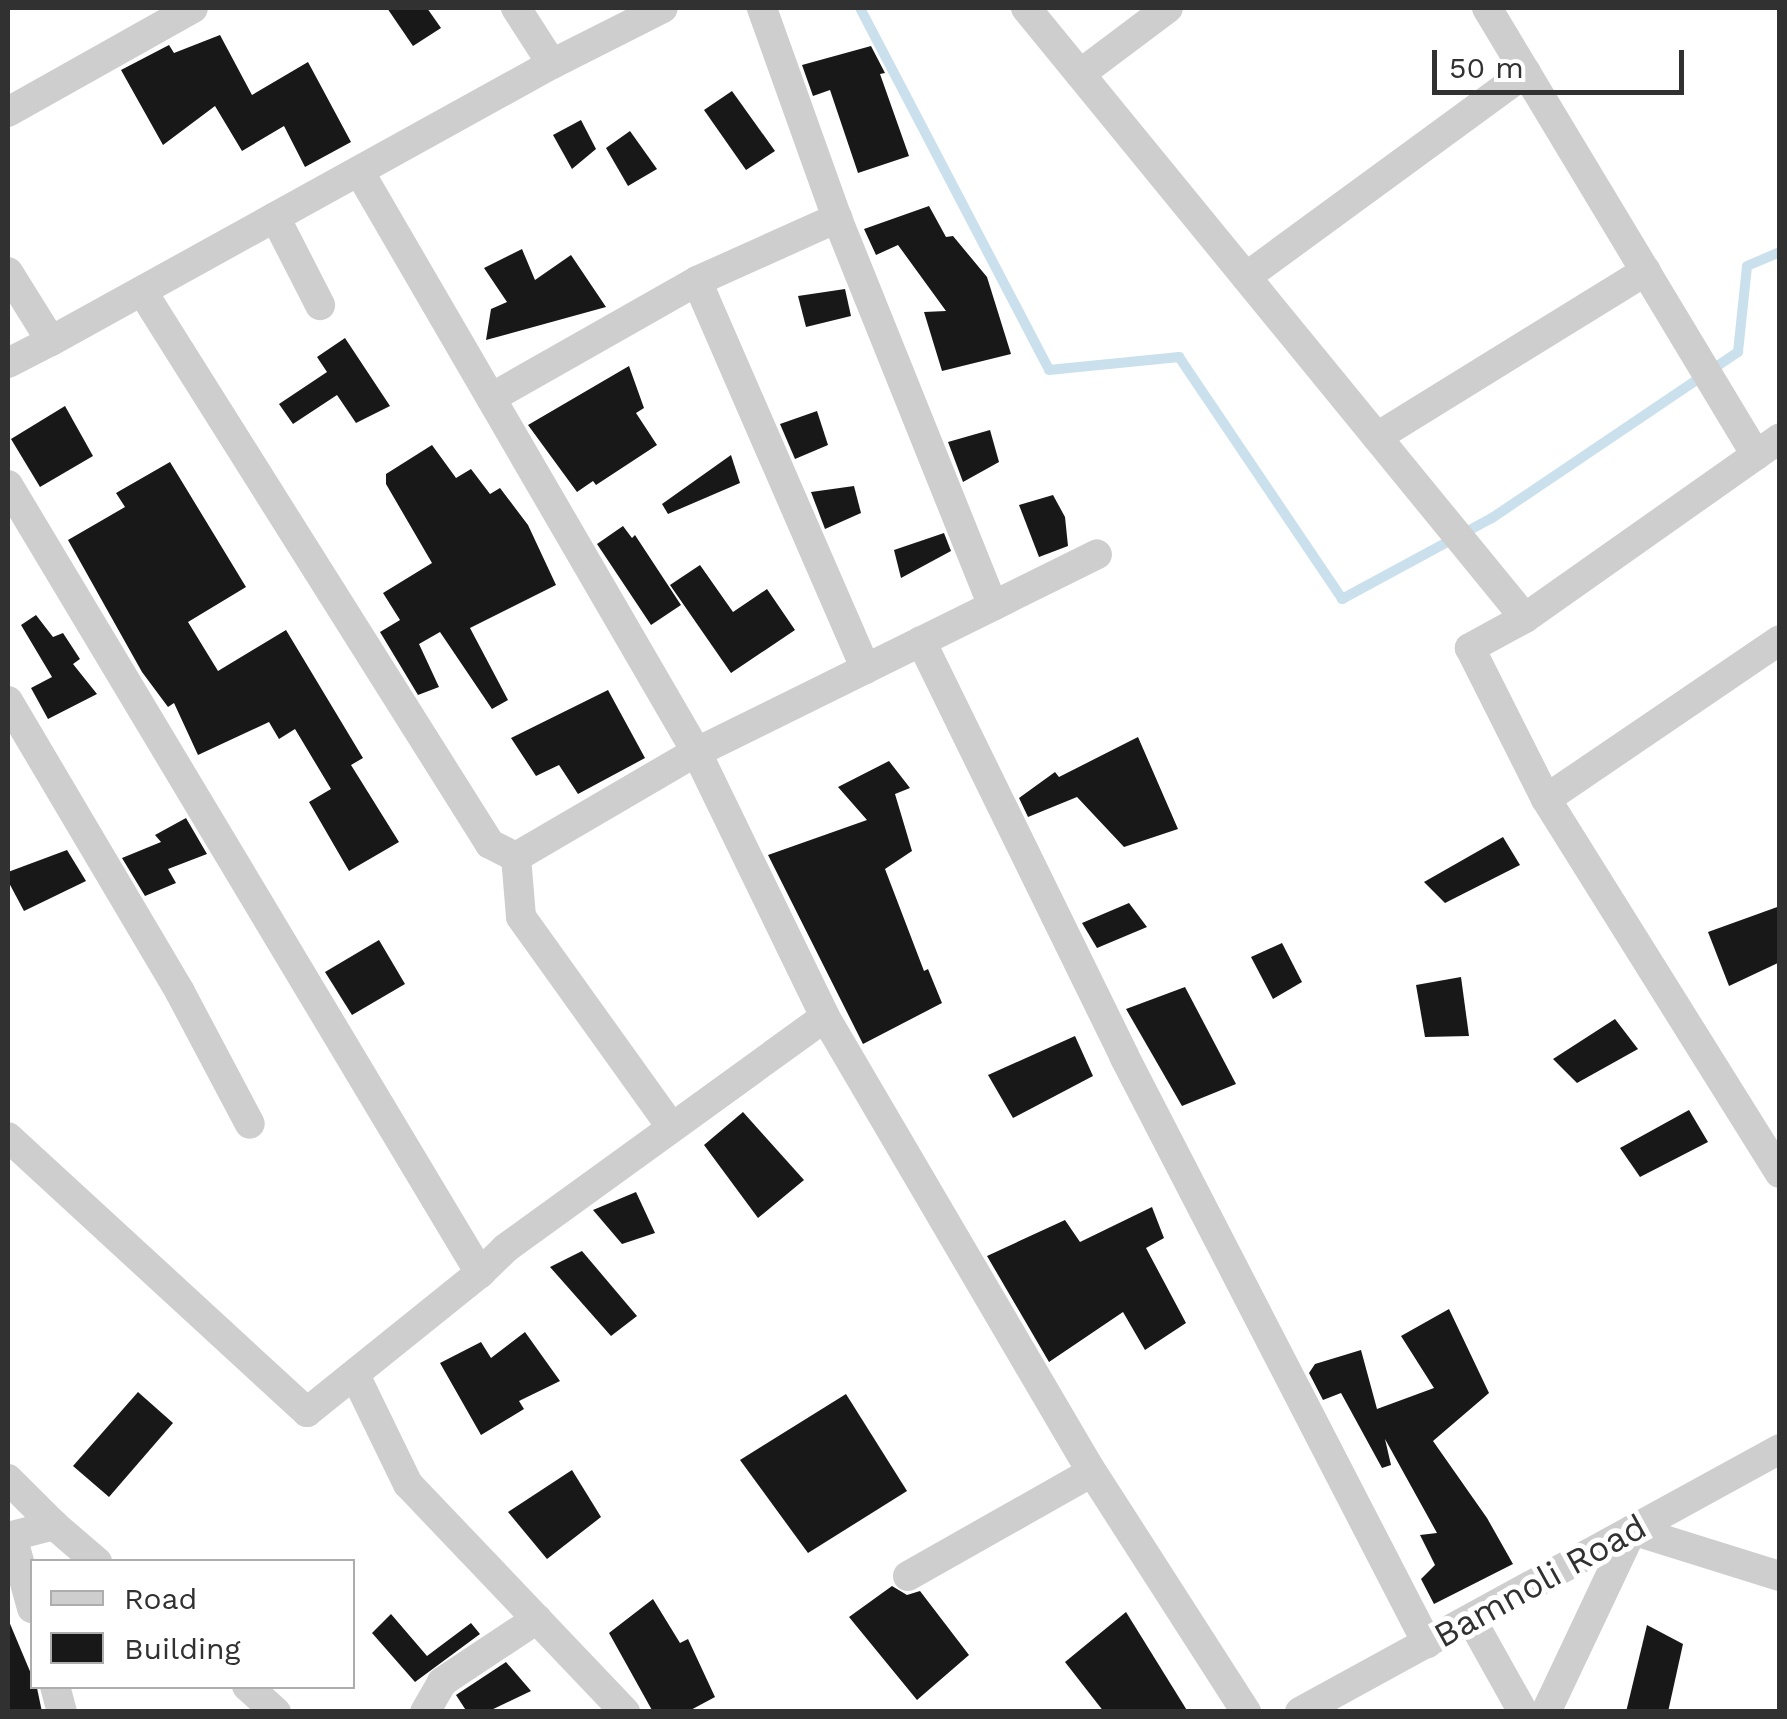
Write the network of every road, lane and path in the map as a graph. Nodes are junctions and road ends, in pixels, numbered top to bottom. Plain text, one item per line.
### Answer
1 (193, 8) edge
2 (516, 8) edge
3 (663, 8) edge
4 (762, 8) edge
5 (1026, 8) edge
6 (1168, 8) edge
7 (1487, 8) edge
8 (552, 64) junction
9 (1526, 72) junction
10 (1080, 74) junction
11 (8, 112) edge
12 (359, 171) junction
13 (276, 217) junction
14 (837, 218) junction
15 (1646, 271) junction
16 (8, 272) edge
17 (1246, 276) junction
18 (697, 281) junction
19 (142, 290) junction
20 (320, 306) dead end
21 (51, 341) junction
22 (8, 363) edge
23 (491, 398) junction
24 (1377, 437) junction
25 (1768, 446) edge
26 (8, 484) edge
27 (1097, 554) dead end
28 (993, 606) junction
29 (1525, 618) junction
30 (1780, 640) edge
31 (921, 641) junction
32 (866, 668) junction
33 (8, 701) edge
34 (697, 752) junction
35 (1546, 799) junction
36 (516, 856) junction
37 (825, 1017) junction
38 (250, 1124) dead end
39 (672, 1128) junction
40 (8, 1137) edge
41 (1777, 1164) edge
42 (480, 1273) junction
43 (355, 1375) junction
44 (1780, 1448) edge
45 (1092, 1472) junction
46 (8, 1479) edge
47 (54, 1525) junction
48 (1632, 1530) junction
49 (10, 1536) edge
50 (94, 1559) edge
51 (908, 1576) dead end
52 (1780, 1576) edge
53 (30, 1601) edge
54 (537, 1619) junction
55 (1471, 1619) junction
56 (1427, 1642) junction
57 (249, 1689) edge
58 (276, 1712) edge
59 (425, 1712) edge
60 (625, 1712) edge
61 (1246, 1712) edge
62 (1300, 1712) edge
63 (1523, 1712) edge
64 (1546, 1712) edge

1 - 11 street
2 - 8 street
3 - 8 street
4 - 14 street
5 - 10 street
6 - 10 street
7 - 9 street
8 - 12 street
9 - 15 street
9 - 17 street
10 - 17 street
12 - 13 street
12 - 23 street
13 - 19 street
13 - 20 street
14 - 18 street
14 - 28 street
15 - 24 street
15 - 25 street
16 - 21 street
17 - 24 street
18 - 23 street
18 - 32 street
19 - 21 street
19 - 36 street
21 - 22 street
23 - 34 street
24 - 29 street
25 - 29 street
26 - 42 street
27 - 28 street
28 - 31 street
29 - 35 street
30 - 35 street
31 - 32 street
31 - 56 street
32 - 34 street
33 - 38 street
34 - 36 street
34 - 37 street
35 - 41 street
36 - 39 street
37 - 39 street
37 - 45 street
39 - 42 street
40 - 43 street
42 - 43 street
43 - 54 street
44 - 48 street, Bamnoli Road
45 - 51 street
45 - 61 street
46 - 47 street
47 - 49 street
47 - 50 street
48 - 52 street
48 - 55 street, Bamnoli Road
48 - 64 street
49 - 53 street
54 - 59 street
54 - 60 street
55 - 56 street, Bamnoli Road
55 - 63 street
56 - 62 street, Bamnoli Road
57 - 58 street

